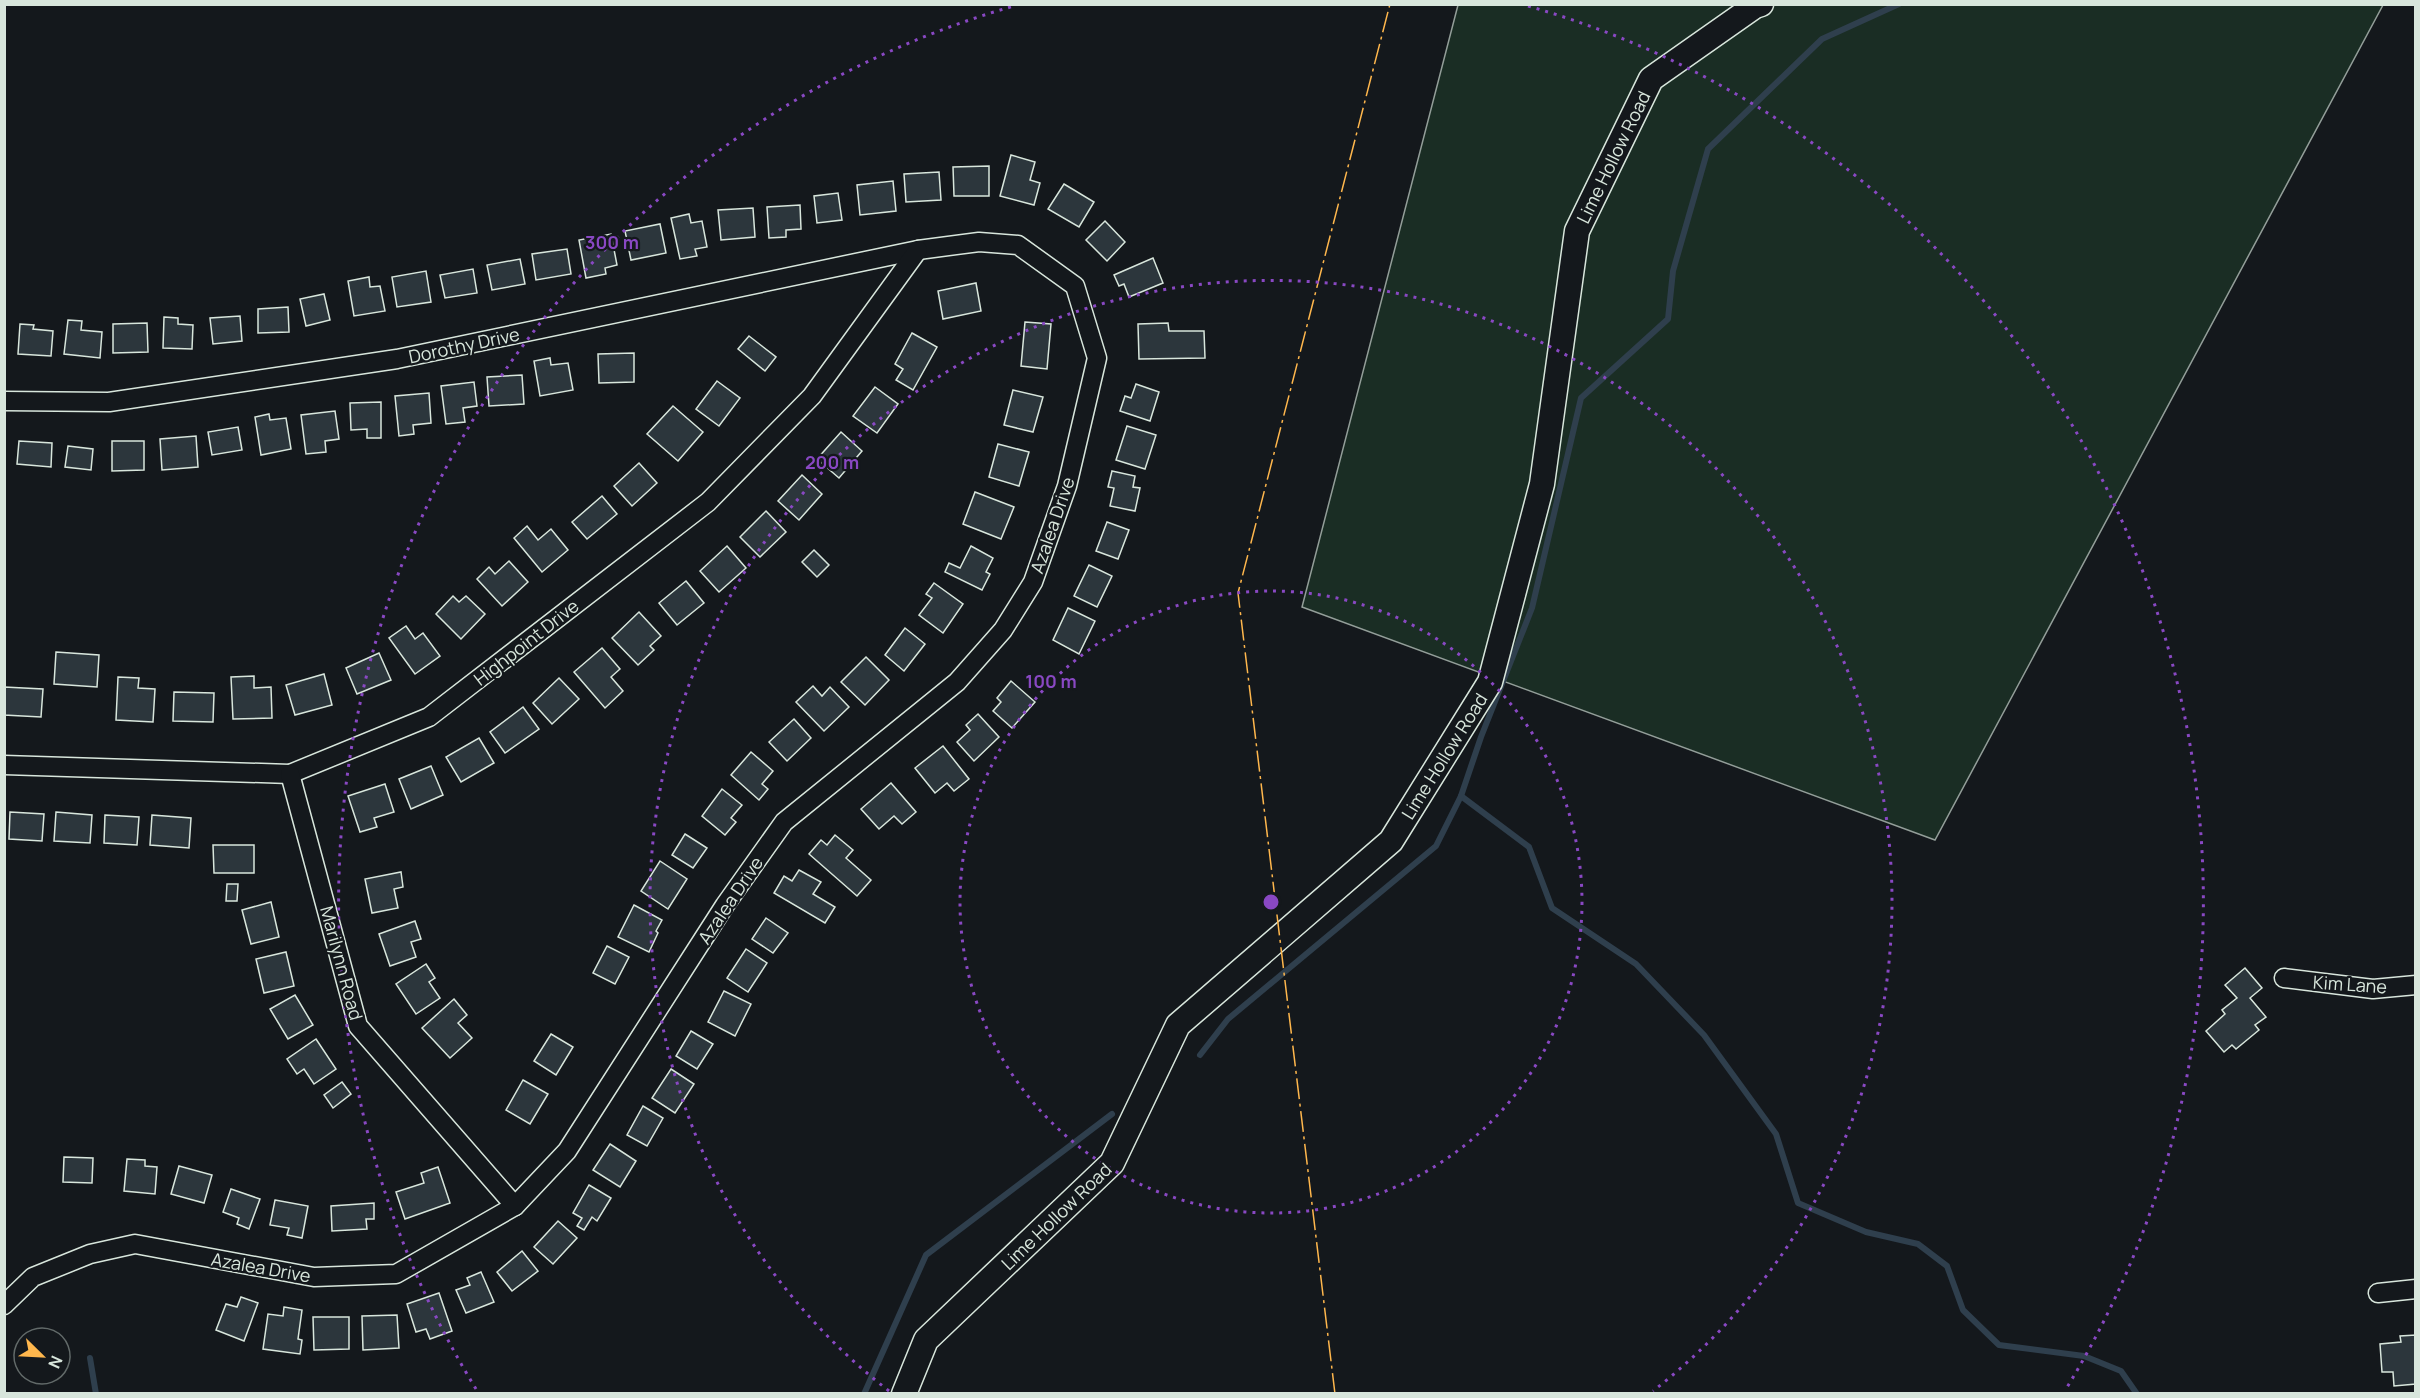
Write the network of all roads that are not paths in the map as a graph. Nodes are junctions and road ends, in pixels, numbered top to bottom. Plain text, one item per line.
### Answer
1 (1761, 4) edge
2 (918, 250) junction
3 (4, 401) edge
4 (4, 765) edge
5 (290, 774) junction
6 (2284, 978) dead end
7 (2415, 985) edge
8 (515, 1206) junction
9 (2415, 1290) edge
10 (2378, 1293) dead end
11 (4, 1305) edge
12 (904, 1394) edge

1 - 12 street, Lime Hollow Road
2 - 3 street, Dorothy Drive
2 - 5 street, Highpoint Drive
2 - 8 street, Azalea Drive
4 - 5 street, Highpoint Drive
5 - 8 street, Marilynn Road
6 - 7 street, Kim Lane
8 - 11 street, Azalea Drive
9 - 10 street

